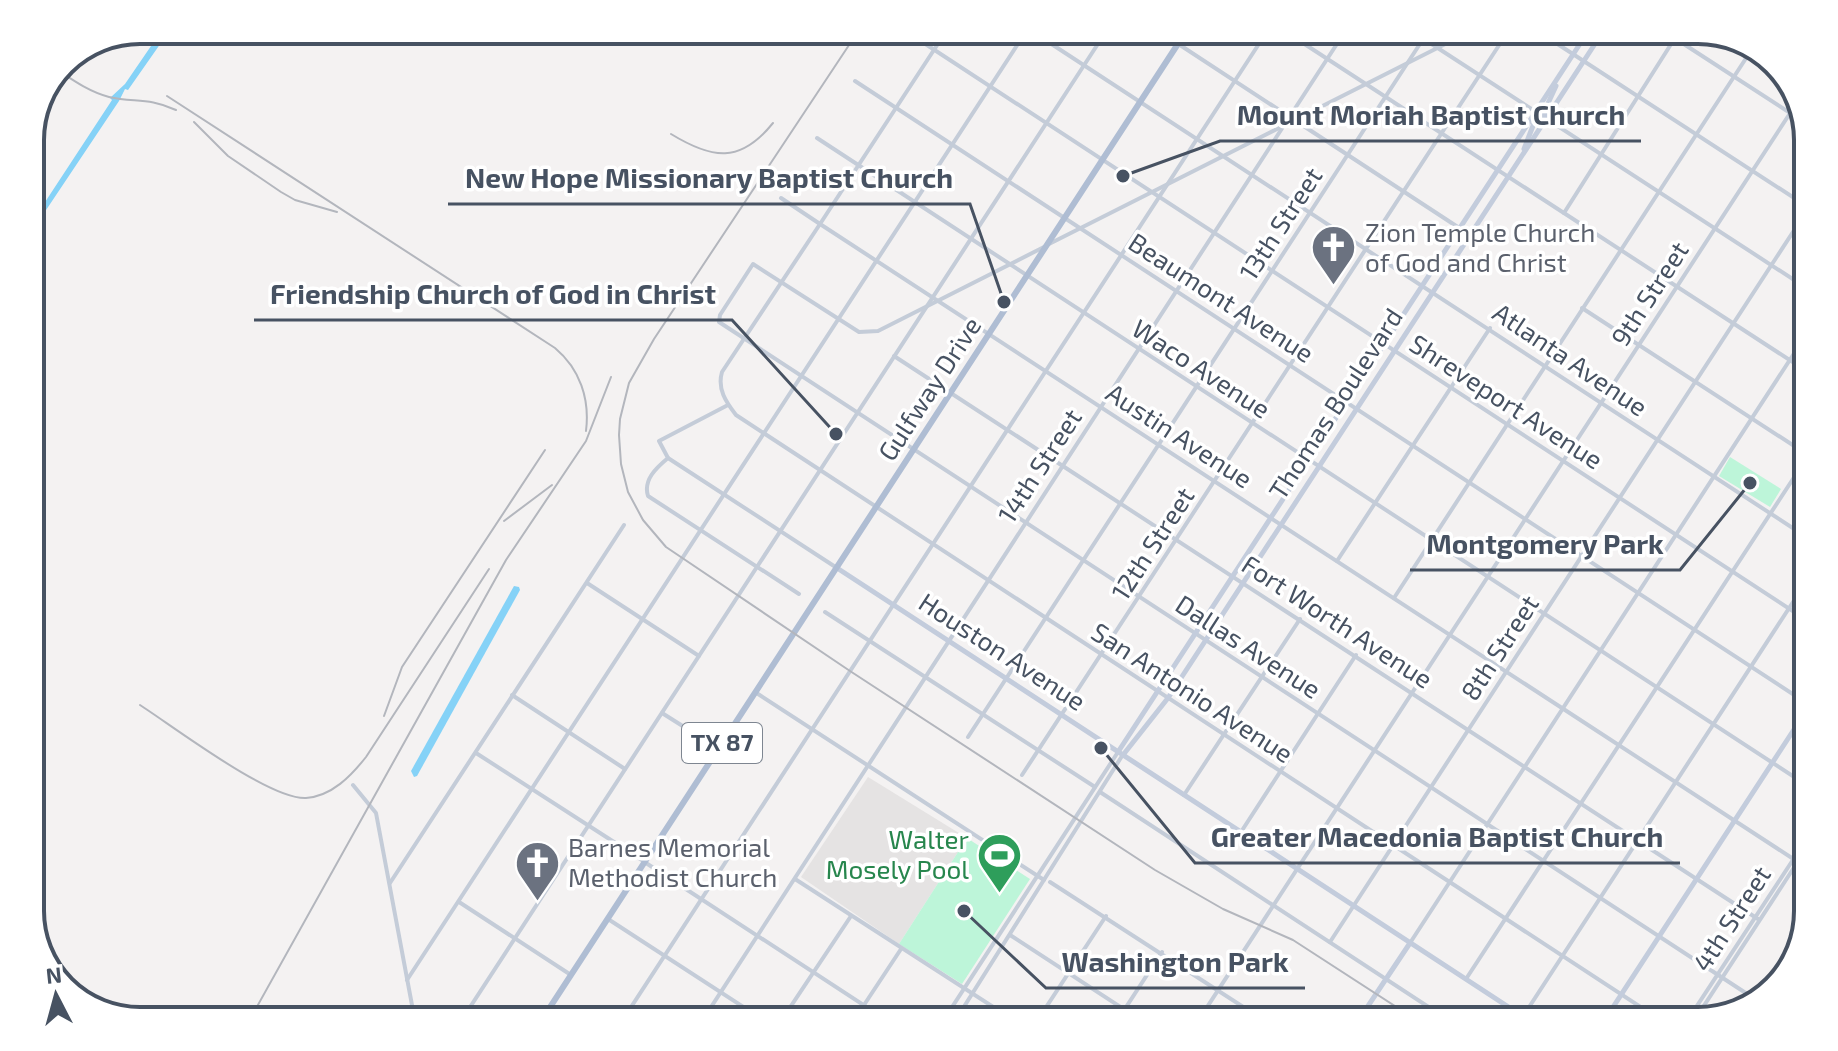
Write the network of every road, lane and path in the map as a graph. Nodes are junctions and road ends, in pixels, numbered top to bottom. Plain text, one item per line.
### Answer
1 (925, 44) edge
2 (938, 44) edge
3 (1018, 44) edge
4 (1050, 44) edge
5 (1098, 44) edge
6 (1178, 44) joint
7 (1259, 44) edge
8 (1305, 44) edge
9 (1336, 44) edge
10 (1420, 44) edge
11 (1431, 44) edge
12 (1446, 44) edge
13 (1500, 44) edge
14 (1558, 44) edge
15 (1580, 44) edge
16 (1595, 44) edge
17 (1673, 44) edge
18 (1684, 44) edge
19 (1438, 48) junction
20 (934, 50) junction
21 (1573, 54) junction
22 (1746, 57) edge
23 (1327, 58) junction
24 (1584, 61) junction
25 (1407, 64) junction
26 (1084, 66) junction
27 (1479, 75) junction
28 (1734, 76) junction
29 (1558, 77) junction
30 (855, 81) dead end
31 (1235, 81) junction
32 (1366, 85) junction
33 (990, 86) junction
34 (1385, 97) junction
35 (1640, 98) junction
36 (1140, 102) junction
37 (896, 107) junction
38 (1535, 112) junction
39 (1790, 113) joint
40 (1293, 119) junction
41 (1546, 119) junction
42 (1047, 123) junction
43 (1287, 124) junction
44 (1442, 133) junction
45 (1696, 134) junction
46 (817, 138) dead end
47 (1197, 139) junction
48 (952, 144) junction
49 (1523, 154) junction
50 (1348, 155) junction
51 (1602, 155) junction
52 (1224, 156) junction
53 (1103, 160) junction
54 (858, 165) junction
55 (1497, 170) junction
56 (1752, 171) junction
57 (1252, 175) junction
58 (1508, 177) junction
59 (1009, 181) junction
60 (1166, 186) junction
61 (1404, 191) junction
62 (1153, 192) junction
63 (1658, 192) junction
64 (1159, 197) junction
65 (781, 198) dead end
66 (1794, 199) edge
67 (914, 202) junction
68 (1309, 213) junction
69 (1564, 213) junction
70 (1065, 218) junction
71 (820, 224) junction
72 (1082, 228) junction
73 (1460, 228) junction
74 (1715, 229) junction
75 (1794, 230) edge
76 (1215, 232) junction
77 (1470, 235) junction
78 (970, 239) junction
79 (1046, 245) junction
80 (1366, 250) junction
81 (1620, 250) junction
82 (1121, 255) junction
83 (876, 260) junction
84 (1010, 264) junction
85 (1771, 266) junction
86 (1272, 270) junction
87 (1027, 276) junction
88 (1794, 280) edge
89 (782, 282) junction
90 (1422, 285) junction
91 (1677, 287) junction
92 (1176, 290) junction
93 (1433, 292) junction
94 (932, 297) junction
95 (939, 301) junction
96 (925, 307) junction
97 (1329, 307) junction
98 (1582, 308) junction
99 (1084, 313) junction
100 (839, 318) junction
101 (1733, 324) junction
102 (1490, 328) junction
103 (1234, 329) junction
104 (989, 334) junction
105 (745, 339) junction
106 (1384, 344) junction
107 (1639, 345) junction
108 (1139, 348) junction
109 (1395, 351) junction
110 (1794, 353) edge
111 (894, 356) junction
112 (1789, 360) junction
113 (1794, 363) edge
114 (1546, 365) junction
115 (1291, 366) junction
116 (1046, 371) junction
117 (801, 376) junction
118 (1695, 382) junction
119 (1196, 387) junction
120 (1450, 387) junction
121 (952, 392) junction
122 (1346, 402) junction
123 (1601, 403) junction
124 (728, 405) junction
125 (1101, 406) junction
126 (1357, 409) junction
127 (857, 413) junction
128 (1751, 418) junction
129 (1253, 424) junction
130 (1507, 424) junction
131 (1008, 429) junction
132 (762, 434) junction
133 (1657, 440) junction
134 (1158, 444) junction
135 (1413, 445) junction
136 (1794, 446) edge
137 (914, 450) junction
138 (668, 458) junction
139 (1308, 460) junction
140 (1563, 461) junction
141 (1063, 465) junction
142 (1319, 467) junction
143 (819, 471) junction
144 (1714, 476) junction
145 (1794, 476) edge
146 (1215, 482) junction
147 (1469, 482) junction
148 (970, 487) junction
149 (724, 494) junction
150 (1619, 498) junction
151 (1120, 503) junction
152 (1375, 503) junction
153 (876, 508) junction
154 (1770, 513) junction
155 (1270, 518) junction
156 (1525, 519) junction
157 (1025, 522) junction
158 (624, 525) dead end
159 (1281, 525) junction
160 (1794, 529) edge
161 (701, 530) junction
162 (780, 531) junction
163 (1676, 534) junction
164 (1177, 540) junction
165 (1431, 540) junction
166 (932, 545) junction
167 (1582, 556) junction
168 (1083, 560) junction
169 (1337, 561) junction
170 (757, 566) junction
171 (837, 568) junction
172 (1733, 571) junction
173 (1233, 575) junction
174 (1488, 577) junction
175 (988, 580) junction
176 (1244, 582) junction
177 (586, 583) junction
178 (1638, 593) junction
179 (799, 594) dead end
180 (1140, 597) junction
181 (1394, 598) junction
182 (1794, 600) edge
183 (893, 605) junction
184 (1789, 608) junction
185 (1794, 611) edge
186 (825, 612) dead end
187 (1544, 614) junction
188 (1045, 618) junction
189 (642, 619) junction
190 (1300, 619) junction
191 (1695, 629) junction
192 (1195, 634) junction
193 (1450, 635) junction
194 (870, 640) junction
195 (948, 640) junction
196 (1205, 641) junction
197 (1601, 650) junction
198 (1102, 655) junction
199 (1356, 655) junction
200 (699, 656) junction
201 (1751, 666) junction
202 (1506, 672) junction
203 (927, 677) junction
204 (1261, 677) junction
205 (1006, 679) junction
206 (1657, 687) junction
207 (755, 692) junction
208 (1157, 692) junction
209 (1412, 692) junction
210 (512, 695) junction
211 (1794, 696) edge
212 (1168, 698) junction
213 (1562, 709) junction
214 (662, 713) junction
215 (983, 714) junction
216 (1318, 714) junction
217 (1062, 716) junction
218 (1713, 724) junction
219 (1794, 728) edge
220 (1469, 729) junction
221 (811, 730) junction
222 (569, 732) junction
223 (1224, 735) junction
224 (968, 737) dead end
225 (1619, 746) junction
226 (719, 749) junction
227 (1039, 750) junction
228 (1374, 751) junction
229 (475, 753) junction
230 (1120, 754) junction
231 (1772, 763) junction
232 (1525, 765) junction
233 (868, 767) junction
234 (625, 769) junction
235 (1281, 771) junction
236 (1022, 775) dead end
237 (1794, 777) edge
238 (1675, 782) junction
239 (353, 785) dead end
240 (1095, 787) junction
241 (1431, 788) junction
242 (532, 789) junction
243 (1100, 792) junction
244 (1184, 795) junction
245 (1581, 803) junction
246 (1337, 808) junction
247 (1735, 821) junction
248 (1487, 824) junction
249 (589, 826) junction
250 (1241, 832) junction
251 (1638, 840) junction
252 (1393, 845) junction
253 (1794, 860) edge
254 (1543, 861) junction
255 (645, 862) junction
256 (1794, 862) edge
257 (1297, 869) junction
258 (1037, 877) junction
259 (1696, 878) junction
260 (794, 879) junction
261 (1047, 881) junction
262 (1449, 882) junction
263 (390, 883) junction
264 (1600, 898) junction
265 (701, 899) junction
266 (458, 902) junction
267 (1274, 905) junction
268 (1354, 906) junction
269 (851, 916) junction
270 (1106, 916) junction
271 (1757, 918) junction
272 (608, 919) junction
273 (1506, 919) junction
274 (1010, 935) junction
275 (758, 936) junction
276 (1659, 936) junction
277 (515, 938) junction
278 (1330, 942) junction
279 (1410, 943) junction
280 (901, 949) junction
281 (1162, 952) junction
282 (665, 955) junction
283 (1562, 956) junction
284 (814, 972) junction
285 (1068, 973) junction
286 (571, 975) junction
287 (1719, 976) junction
288 (1386, 979) junction
289 (1466, 979) junction
290 (407, 980) junction
291 (964, 989) junction
292 (1219, 989) junction
293 (721, 992) junction
294 (1747, 994) edge
295 (973, 995) junction
296 (1621, 995) junction
297 (864, 1005) junction
298 (412, 1007) edge
299 (470, 1007) edge
300 (550, 1007) edge
301 (631, 1007) edge
302 (711, 1007) edge
303 (744, 1007) edge
304 (790, 1007) edge
305 (867, 1007) edge
306 (952, 1007) edge
307 (965, 1007) edge
308 (992, 1007) edge
309 (1046, 1007) edge
310 (1120, 1007) edge
311 (1127, 1007) edge
312 (1207, 1007) edge
313 (1245, 1007) edge
314 (1367, 1007) edge
315 (1429, 1007) edge
316 (1504, 1007) edge
317 (1529, 1007) edge
318 (1613, 1007) edge
319 (1640, 1007) edge
320 (1697, 1007) edge
321 (1702, 1007) edge

1 - 20 street, Shreveport Avenue
2 - 20 street
3 - 33 street
4 - 26 street, Atlanta Avenue
5 - 26 street
6 - 31 street
6 - 36 main road, Gulfway Drive / TX 87
7 - 31 street
8 - 23 street
9 - 23 street
10 - 25 street, 13th Street
11 - 19 street
12 - 19 street
13 - 27 street, 12th Street
14 - 21 street
15 - 21 main road, Thomas Boulevard
16 - 24 main road, Thomas Boulevard
17 - 35 street
18 - 28 street
19 - 25 street
19 - 27 street
20 - 33 street, Shreveport Avenue
20 - 37 street
21 - 24 street
21 - 29 main road, Thomas Boulevard
22 - 28 street
23 - 32 street
23 - 40 street
24 - 35 street
24 - 41 main road, Thomas Boulevard
25 - 32 street
25 - 34 street, 13th Street
26 - 36 street, Atlanta Avenue
26 - 42 street
27 - 38 street
27 - 44 street, 12th Street
28 - 39 street
28 - 45 street
29 - 38 main road, Thomas Boulevard
29 - 41 main road
30 - 37 street, Beaumont Avenue
31 - 40 street
31 - 47 street
32 - 34 street
32 - 40 street
33 - 42 street, Shreveport Avenue
33 - 48 street
34 - 44 street
34 - 50 street, 13th Street
35 - 45 street
35 - 51 street
36 - 47 street, Atlanta Avenue
36 - 53 main road, Gulfway Drive / TX 87
37 - 48 street, Beaumont Avenue
37 - 54 street
38 - 41 street
38 - 49 main road
38 - 55 main road, Thomas Boulevard
39 - 56 street, 9th Street
40 - 43 street
40 - 50 street
41 - 49 main road, Thomas Boulevard
41 - 51 street
42 - 53 street, Shreveport Avenue
42 - 59 street
43 - 52 street
43 - 57 street, 14th Street
44 - 55 street
44 - 61 street, 12th Street
45 - 56 street
45 - 63 street
46 - 54 street, Waco Avenue
47 - 52 street, Atlanta Avenue
47 - 60 street
48 - 59 street, Beaumont Avenue
48 - 67 street
49 - 58 main road, Thomas Boulevard
50 - 61 street
50 - 68 street, 13th Street
51 - 63 street
51 - 69 street
52 - 57 street, Atlanta Avenue
52 - 60 street
53 - 62 street, Shreveport Avenue
53 - 70 main road, Gulfway Drive / TX 87
54 - 67 street, Waco Avenue
54 - 71 street
55 - 58 street
55 - 73 main road, Thomas Boulevard
56 - 66 street
56 - 74 street, 9th Street
57 - 68 street, Atlanta Avenue
57 - 76 street, 14th Street
58 - 69 street
58 - 77 main road, Thomas Boulevard
59 - 70 street, Beaumont Avenue
59 - 78 street
60 - 62 street
60 - 64 street
61 - 73 street
61 - 80 street, 12th Street
62 - 64 street, Shreveport Avenue
62 - 72 street
63 - 74 street
63 - 81 street
64 - 76 street, Shreveport Avenue
64 - 82 street
65 - 71 street, Austin Avenue
67 - 78 street, Waco Avenue
67 - 83 street
68 - 80 street, Atlanta Avenue
68 - 86 street, 13th Street
69 - 81 street
70 - 72 street, Beaumont Avenue
70 - 79 main road, Gulfway Drive / TX 87
71 - 83 street, Austin Avenue
71 - 89 street
72 - 79 street
72 - 82 street, Beaumont Avenue
73 - 77 street
73 - 90 main road, Thomas Boulevard
74 - 85 street
74 - 91 street, 9th Street
75 - 85 street, 8th Street
76 - 86 street, Shreveport Avenue
76 - 92 street, 14th Street
77 - 93 main road, Thomas Boulevard
78 - 84 street, Waco Avenue
78 - 94 street
79 - 84 street
79 - 87 main road, Gulfway Drive / TX 87
80 - 90 street, Atlanta Avenue
80 - 97 street, 12th Street
81 - 91 street
81 - 98 street
82 - 92 street, Beaumont Avenue
82 - 99 street
83 - 94 street, Austin Avenue
83 - 100 street
84 - 87 street, Waco Avenue
84 - 95 street
85 - 88 street
85 - 101 street, 8th Street
86 - 97 street, Shreveport Avenue
86 - 103 street, 13th Street
87 - 99 street, Waco Avenue
87 - 104 main road, Gulfway Drive / TX 87
89 - 100 street
89 - 105 street
89 - 105 street, Dallas Avenue
90 - 93 street, Atlanta Avenue
90 - 106 main road, Thomas Boulevard
91 - 101 street
91 - 107 street, 9th Street
92 - 103 street, Beaumont Avenue
92 - 108 street, 14th Street
93 - 102 street, Atlanta Avenue
93 - 109 main road, Thomas Boulevard
94 - 95 street, Austin Avenue
94 - 96 street
95 - 96 street
95 - 104 street, Austin Avenue
96 - 100 street
96 - 111 street
97 - 106 street, Shreveport Avenue
97 - 115 street, 12th Street
98 - 107 street
98 - 114 street
99 - 108 street, Waco Avenue
99 - 116 street
100 - 117 street
101 - 112 street
101 - 118 street, 8th Street
102 - 114 street, Atlanta Avenue
102 - 120 street
103 - 115 street, Beaumont Avenue
103 - 119 street, 13th Street
104 - 116 street, Austin Avenue
104 - 121 main road, Gulfway Drive / TX 87
105 - 117 street, Dallas Avenue
105 - 124 street, San Antonio Avenue
106 - 109 street, Shreveport Avenue
106 - 122 main road, Thomas Boulevard
107 - 118 street
107 - 123 street, 9th Street
108 - 119 street, Waco Avenue
108 - 125 street, 14th Street
109 - 120 street, Shreveport Avenue
109 - 126 main road, Thomas Boulevard
110 - 112 street
111 - 121 street, Fort Worth Avenue
111 - 127 street
112 - 113 street
112 - 128 street
114 - 123 street, Atlanta Avenue
114 - 130 street
115 - 122 street, Beaumont Avenue
115 - 129 street, 12th Street
116 - 125 street, Austin Avenue
116 - 131 street
117 - 127 street, Dallas Avenue
117 - 132 street
118 - 128 street
118 - 133 street, 8th Street
119 - 129 street, Waco Avenue
119 - 134 street, 13th Street
120 - 130 street, Shreveport Avenue
120 - 135 street
121 - 131 street, Fort Worth Avenue
121 - 137 main road, Gulfway Drive / TX 87
122 - 126 street, Beaumont Avenue
122 - 139 main road, Thomas Boulevard
123 - 133 street, Atlanta Avenue
123 - 140 street, 9th Street
124 - 132 street, San Antonio Avenue
124 - 138 street, Houston Avenue
125 - 134 street, Austin Avenue
125 - 141 street, 14th Street
126 - 135 street, Beaumont Avenue
126 - 142 main road, Thomas Boulevard
127 - 137 street, Dallas Avenue
127 - 143 street
128 - 136 street
128 - 144 street
129 - 139 street, Waco Avenue
129 - 146 street, 12th Street
130 - 140 street, Shreveport Avenue
130 - 147 street
131 - 141 street, Fort Worth Avenue
131 - 148 street
132 - 143 street, San Antonio Avenue
132 - 149 street
133 - 144 street, Atlanta Avenue
133 - 150 street, 8th Street
134 - 146 street, Austin Avenue
134 - 151 street, 13th Street
135 - 147 street, Beaumont Avenue
135 - 152 street
137 - 148 street, Dallas Avenue
137 - 153 main road, Gulfway Drive / TX 87
138 - 149 street, Houston Avenue
138 - 161 street
139 - 142 street, Waco Avenue
139 - 155 main road, Thomas Boulevard
140 - 150 street, Shreveport Avenue
140 - 156 street, 9th Street
141 - 151 street, Fort Worth Avenue
141 - 157 street, 14th Street
142 - 152 street, Waco Avenue
142 - 159 main road, Thomas Boulevard
143 - 153 street, San Antonio Avenue
143 - 162 street
144 - 154 street, Atlanta Avenue
144 - 163 street
145 - 154 street
146 - 155 street, Austin Avenue
146 - 164 street, 12th Street
147 - 156 street, Beaumont Avenue
147 - 165 street
148 - 157 street, Dallas Avenue
148 - 166 street
149 - 161 street
149 - 162 street, Houston Avenue
150 - 163 street, Shreveport Avenue
150 - 167 street, 8th Street
151 - 164 street, Fort Worth Avenue
151 - 168 street, 13th Street
152 - 165 street, Waco Avenue
152 - 169 street
153 - 166 street, San Antonio Avenue
153 - 171 main road, Gulfway Drive / TX 87
154 - 160 street, Atlanta Avenue
154 - 172 street
155 - 159 street, Austin Avenue
155 - 173 main road, Thomas Boulevard
156 - 167 street, Beaumont Avenue
156 - 174 street, 9th Street
157 - 168 street, Dallas Avenue
157 - 175 street, 14th Street
158 - 177 street
159 - 169 street, Austin Avenue
159 - 176 main road, Thomas Boulevard
161 - 170 street
161 - 189 street
162 - 170 street
162 - 171 street, Houston Avenue
163 - 172 street, Shreveport Avenue
163 - 178 street
164 - 173 street, Fort Worth Avenue
164 - 180 street, 12th Street
165 - 174 street, Waco Avenue
165 - 181 street
166 - 175 street, San Antonio Avenue
166 - 183 street
167 - 178 street, Beaumont Avenue
167 - 187 street, 8th Street
168 - 180 street, Dallas Avenue
168 - 188 street, 13th Street
169 - 181 street, Austin Avenue
170 - 179 street
170 - 200 street
171 - 183 main road, Houston Avenue
171 - 207 main road, TX 87
172 - 184 street, Shreveport Avenue
172 - 191 street
173 - 176 street, Fort Worth Avenue
173 - 192 main road, Thomas Boulevard
174 - 187 street, Waco Avenue
174 - 193 street, 9th Street
175 - 188 street, San Antonio Avenue
175 - 195 street, 14th Street
176 - 190 street, Fort Worth Avenue
176 - 196 main road, Thomas Boulevard
177 - 189 street
177 - 210 street
178 - 191 street, Beaumont Avenue
178 - 197 street
180 - 192 street, Dallas Avenue
180 - 198 street, 12th Street
181 - 193 street, Austin Avenue
182 - 184 street
183 - 194 street
183 - 195 main road, Houston Avenue
184 - 185 street, Shreveport Avenue
184 - 201 street
186 - 194 street
187 - 197 street, Waco Avenue
187 - 202 street, 8th Street
188 - 198 street, San Antonio Avenue
188 - 205 street, 13th Street
189 - 200 street
189 - 222 street
190 - 199 street, Fort Worth Avenue
190 - 204 street
191 - 201 street, Beaumont Avenue
191 - 206 street
192 - 196 street, Dallas Avenue
192 - 208 main road, Thomas Boulevard
193 - 202 street, Austin Avenue
193 - 209 street, 9th Street
194 - 203 street
194 - 221 street
195 - 203 street, 14th Street
195 - 205 main road, Houston Avenue
196 - 204 street, Dallas Avenue
196 - 212 main road, Thomas Boulevard
197 - 206 street, Waco Avenue
197 - 213 street
198 - 208 street, San Antonio Avenue
198 - 217 street, 12th Street
199 - 209 street, Fort Worth Avenue
199 - 216 street
200 - 214 street
201 - 211 street, Beaumont Avenue
201 - 218 street
202 - 213 street, Austin Avenue
202 - 220 street, 8th Street
203 - 215 street
203 - 233 street, 14th Street
204 - 216 street, Dallas Avenue
204 - 223 street
205 - 215 street, 13th Street
205 - 217 main road, Houston Avenue
206 - 218 street, Waco Avenue
206 - 225 street
207 - 221 street
207 - 226 main road, TX 87
208 - 212 street, San Antonio Avenue
208 - 230 main road, Thomas Boulevard
209 - 220 street, Fort Worth Avenue
209 - 228 street, 9th Street
210 - 222 street
210 - 229 street
212 - 223 street, San Antonio Avenue
212 - 230 main road, Thomas Boulevard
213 - 225 street, Austin Avenue
213 - 232 street
214 - 226 street
214 - 234 street
215 - 224 street, 13th Street
215 - 227 street
216 - 228 street, Dallas Avenue
216 - 235 street
217 - 227 street, 12th Street
217 - 230 main road, Houston Avenue
218 - 231 street, Waco Avenue
218 - 238 street
219 - 231 main road
220 - 232 street, Fort Worth Avenue
220 - 241 street, 8th Street
221 - 233 street
221 - 265 street
222 - 234 street
222 - 242 street
223 - 235 street, San Antonio Avenue
223 - 244 street
225 - 238 street, Austin Avenue
225 - 245 street
226 - 255 main road, TX 87
227 - 236 street, 12th Street
227 - 240 street
228 - 241 street, Dallas Avenue
228 - 246 street, 9th Street
229 - 242 street
229 - 263 street
230 - 240 street
230 - 243 street
230 - 244 main road, Houston Avenue
231 - 237 street, Waco Avenue
231 - 247 main road
232 - 245 street, Fort Worth Avenue
232 - 248 street
233 - 258 street
233 - 260 street, 14th Street
234 - 249 street
235 - 246 street, San Antonio Avenue
235 - 250 street
238 - 247 street, Austin Avenue
238 - 251 street
239 - 263 street
240 - 258 street
241 - 248 street, Dallas Avenue
241 - 252 street, 8th Street
242 - 249 street
242 - 266 street
243 - 261 street
243 - 267 street
244 - 250 main road, Houston Avenue
245 - 251 street, Fort Worth Avenue
245 - 254 street
246 - 252 street, San Antonio Avenue
246 - 257 street, 9th Street
247 - 253 street, Austin Avenue
247 - 259 main road
248 - 254 street, Dallas Avenue
248 - 262 street
249 - 255 street
249 - 277 street
250 - 257 main road, Houston Avenue
251 - 259 street, Fort Worth Avenue
251 - 264 street
252 - 262 street, San Antonio Avenue
252 - 268 street, 8th Street
254 - 264 street, Dallas Avenue
254 - 273 street
255 - 265 street
255 - 272 main road, TX 87
256 - 271 street, 4th Street
257 - 267 street, 9th Street
257 - 268 main road, Houston Avenue
258 - 261 street
258 - 291 street
259 - 271 street, Fort Worth Avenue
259 - 276 main road
260 - 269 street
260 - 275 street, 14th Street
261 - 270 street
261 - 274 street
262 - 273 street, San Antonio Avenue
262 - 279 street
263 - 290 street
264 - 276 street, Dallas Avenue
264 - 283 street
265 - 275 street
265 - 282 street
266 - 277 street
266 - 290 street
267 - 278 street
267 - 292 street, 9th Street
268 - 278 street, 8th Street
268 - 279 main road, Houston Avenue
269 - 280 street
269 - 284 street
270 - 281 street
270 - 285 street
271 - 287 street, 4th Street
272 - 282 street
272 - 286 main road, TX 87
273 - 283 street, San Antonio Avenue
273 - 289 street
274 - 285 street
274 - 295 street
275 - 284 street
275 - 293 street, 14th Street
276 - 287 street, Dallas Avenue
276 - 296 main road
277 - 286 street
277 - 299 street
278 - 288 street
279 - 288 main road
279 - 289 main road, Houston Avenue
280 - 291 street
280 - 297 street
281 - 292 street
281 - 311 street
282 - 293 street
282 - 301 street
283 - 296 street, San Antonio Avenue
283 - 317 street
284 - 297 street
284 - 304 street
285 - 309 street
285 - 310 street
286 - 300 main road, TX 87
287 - 294 street, Dallas Avenue
287 - 320 street, 4th Street
287 - 321 street, 4th Street
288 - 314 main road
288 - 315 street
289 - 316 main road, Houston Avenue
290 - 298 street
291 - 295 street
291 - 306 street
292 - 312 street, 9th Street
292 - 313 street
293 - 302 street, 14th Street
293 - 303 street
295 - 307 street
295 - 308 street
296 - 318 main road
296 - 319 street, San Antonio Avenue
297 - 305 street

